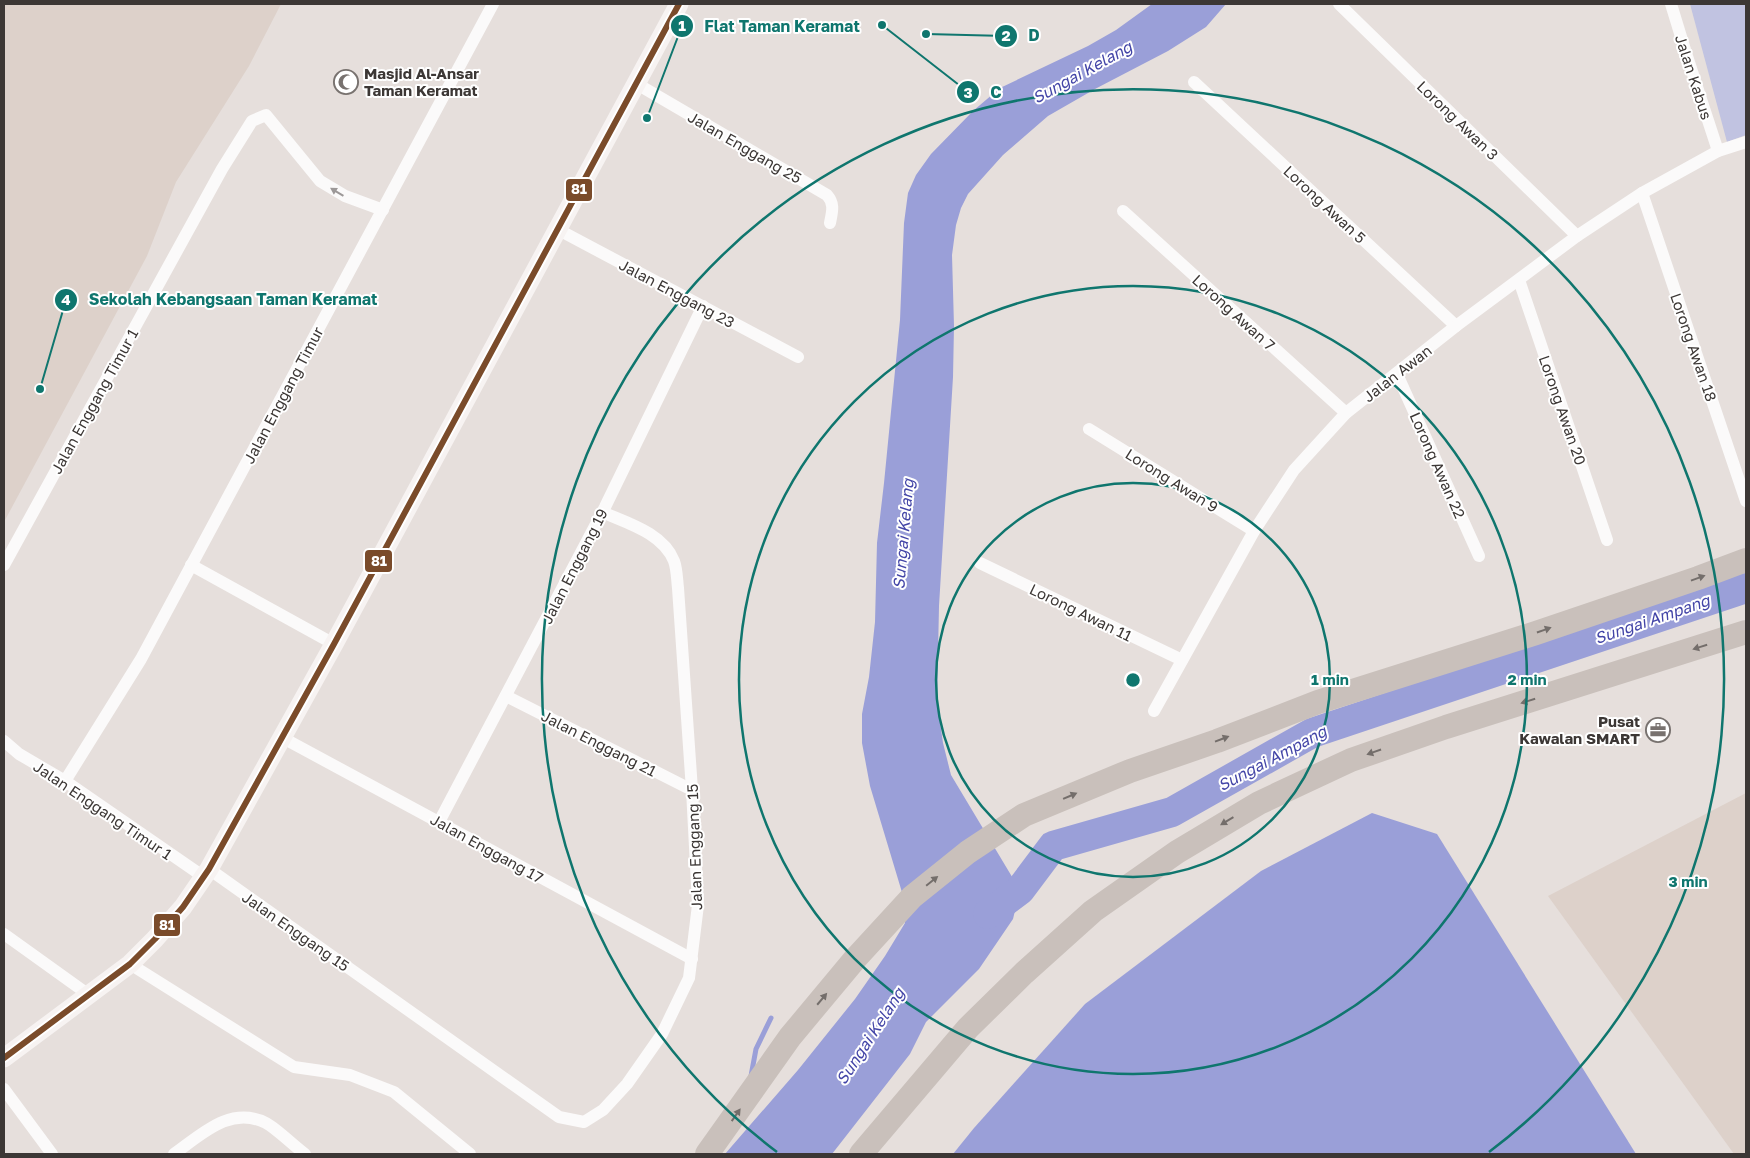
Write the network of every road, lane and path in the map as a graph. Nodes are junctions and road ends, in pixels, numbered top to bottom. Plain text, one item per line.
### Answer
1 (493, 4) edge
2 (679, 4) edge
3 (1339, 4) edge
4 (1672, 4) edge
5 (1194, 82) dead end
6 (637, 84) junction
7 (1746, 142) edge
8 (1718, 151) junction
9 (1642, 194) junction
10 (383, 210) junction
11 (1123, 211) dead end
12 (830, 223) dead end
13 (557, 229) junction
14 (1577, 236) junction
15 (1519, 280) junction
16 (703, 306) junction
17 (1456, 326) junction
18 (798, 357) dead end
19 (1397, 374) junction
20 (1346, 413) junction
21 (1089, 429) dead end
22 (1746, 501) edge
23 (602, 512) junction
24 (1254, 531) junction
25 (1607, 540) dead end
26 (1479, 556) dead end
27 (1746, 560) edge
28 (980, 563) dead end
29 (4, 565) edge
30 (191, 565) junction
31 (1746, 632) edge
32 (334, 644) junction
33 (1182, 660) junction
34 (506, 696) junction
35 (1154, 712) dead end
36 (283, 738) junction
37 (4, 741) edge
38 (65, 781) junction
39 (692, 790) junction
40 (439, 822) junction
41 (206, 873) junction
42 (4, 934) edge
43 (692, 960) junction
44 (130, 964) junction
45 (89, 996) junction
46 (4, 1058) edge
47 (4, 1090) edge
48 (52, 1154) edge
49 (174, 1154) edge
50 (305, 1154) edge
51 (470, 1154) edge
52 (707, 1154) edge
53 (861, 1154) edge

1 - 10 street, Jalan Enggang Timur
2 - 6 main road
3 - 14 street, Lorong Awan 3
4 - 8 street, Jalan Kabus
5 - 17 street, Lorong Awan 5
6 - 12 street, Jalan Enggang 25
6 - 13 main road
7 - 8 street, Jalan Awan
8 - 9 street, Jalan Awan
9 - 14 street, Jalan Awan
9 - 22 street, Lorong Awan 18
10 -> 29 street, Jalan Enggang Timur 1
10 - 30 street, Jalan Enggang Timur
11 - 20 street, Lorong Awan 7
13 - 16 street, Jalan Enggang 23
13 - 32 main road
14 - 15 street, Jalan Awan
15 - 17 street, Jalan Awan
15 - 25 street, Lorong Awan 20
16 - 18 street, Jalan Enggang 23
16 - 23 street, Jalan Enggang 19
17 - 19 street, Jalan Awan
19 - 20 street, Jalan Awan
19 - 26 street, Lorong Awan 22
20 - 24 street, Jalan Awan
21 - 24 street, Lorong Awan 9
23 - 34 street, Jalan Enggang 19
23 - 39 street, Jalan Enggang 15
24 - 33 street, Jalan Awan
52 -> 27 highway
28 - 33 street, Lorong Awan 11
30 - 32 street
30 - 38 street, Jalan Enggang Timur
31 -> 53 highway
32 - 36 main road
33 - 35 street, Jalan Awan
34 - 39 street, Jalan Enggang 21
34 - 40 street, Jalan Enggang 19
36 - 40 street, Jalan Enggang 17
36 - 41 main road
37 - 38 street, Jalan Enggang Timur 1
38 - 41 street, Jalan Enggang Timur 1
39 - 43 street, Jalan Enggang 15
40 - 43 street, Jalan Enggang 17
41 - 43 street, Jalan Enggang 15
41 - 44 main road
42 - 45 street
44 - 45 main road
44 - 51 street
45 - 46 main road
47 - 48 street
49 - 50 street

